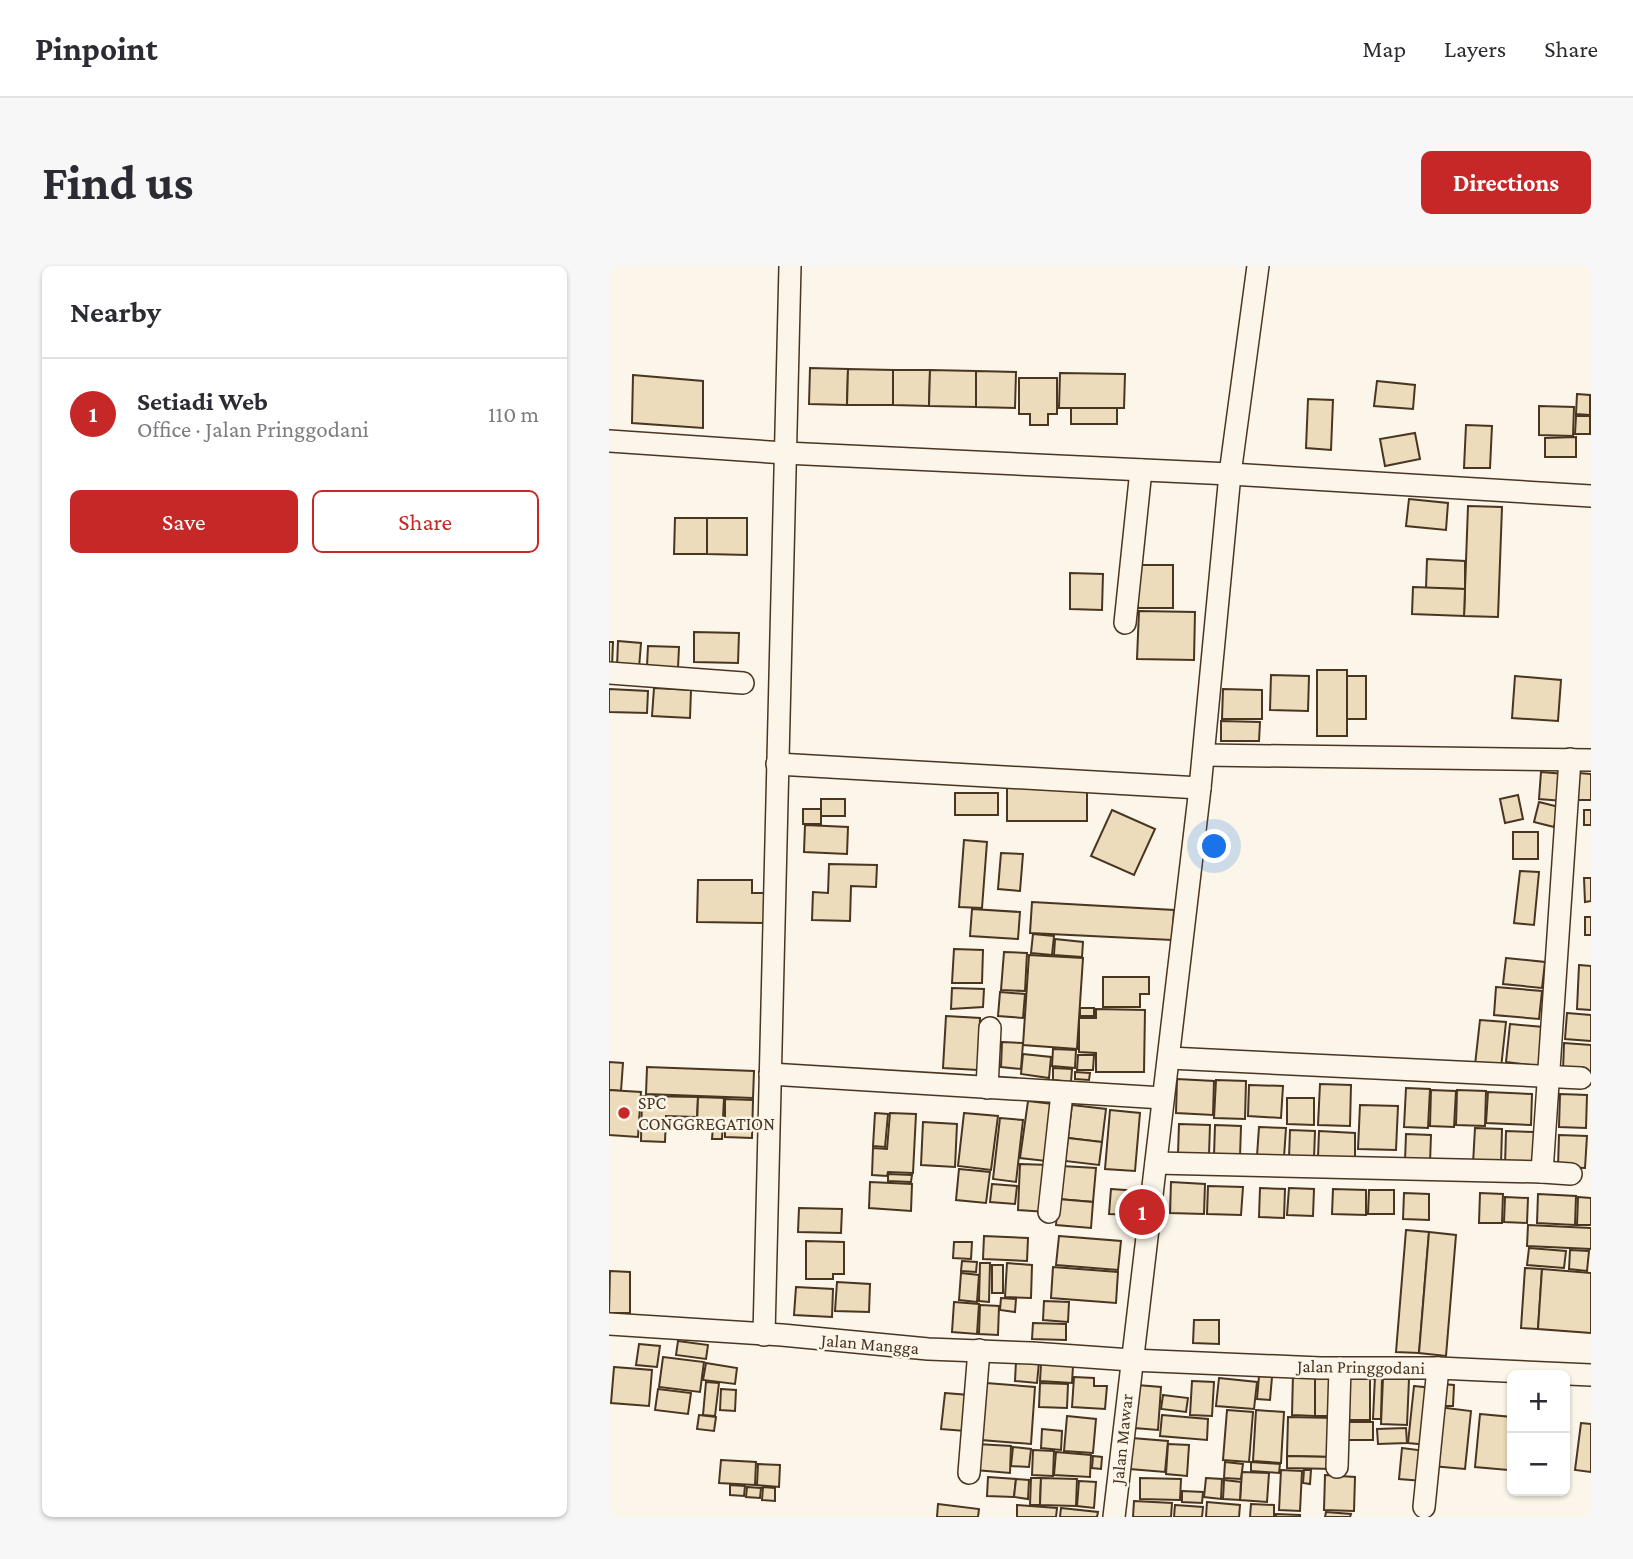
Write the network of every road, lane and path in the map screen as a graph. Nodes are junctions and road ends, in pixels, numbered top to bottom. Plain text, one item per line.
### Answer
1 (790, 266) edge
2 (1258, 266) edge
3 (609, 441) edge
4 (785, 453) junction
5 (1141, 470) junction
6 (1230, 474) junction
7 (1591, 496) edge
8 (1125, 623) dead end
9 (609, 673) edge
10 (743, 684) dead end
11 (1204, 755) junction
12 (1581, 759) edge
13 (777, 764) junction
14 (1200, 788) junction
15 (991, 1028) dead end
16 (1169, 1058) junction
17 (770, 1074) junction
18 (1550, 1076) junction
19 (1581, 1077) dead end
20 (987, 1088) junction
21 (1062, 1093) junction
22 (1163, 1098) junction
23 (1156, 1163) junction
24 (1542, 1172) junction
25 (1571, 1174) dead end
26 (1049, 1212) dead end
27 (609, 1324) edge
28 (764, 1335) junction
29 (979, 1350) junction
30 (1131, 1360) junction
31 (1340, 1368) junction
32 (1438, 1368) junction
33 (1591, 1375) edge
34 (1337, 1467) dead end
35 (969, 1473) dead end
36 (1424, 1507) dead end
37 (1114, 1517) edge

1 - 4 street
2 - 6 street, Jalan Mawar
3 - 4 street
4 - 5 street
4 - 13 street
5 - 6 street
5 - 8 street
6 - 7 street
6 - 11 street, Jalan Mawar
9 - 10 street
11 - 12 street
11 - 14 street, Jalan Mawar
12 - 18 street
13 - 14 street
13 - 17 street
14 - 16 street, Jalan Mawar
15 - 20 street
16 - 18 street
16 - 22 street, Jalan Mawar
17 - 20 street
17 - 28 street
18 - 19 street
18 - 24 street
20 - 21 street
21 - 22 street
21 - 26 street
22 - 23 street, Jalan Mawar
23 - 24 street
23 - 30 street, Jalan Mawar
24 - 25 street
27 - 28 street, Jalan Mangga
28 - 29 street, Jalan Mangga
29 - 30 street, Jalan Mangga
29 - 35 street
30 - 31 street, Jalan Pringgodani
30 - 37 street, Jalan Mawar
31 - 32 street, Jalan Pringgodani
31 - 34 street
32 - 33 street, Jalan Pringgodani
32 - 36 street

